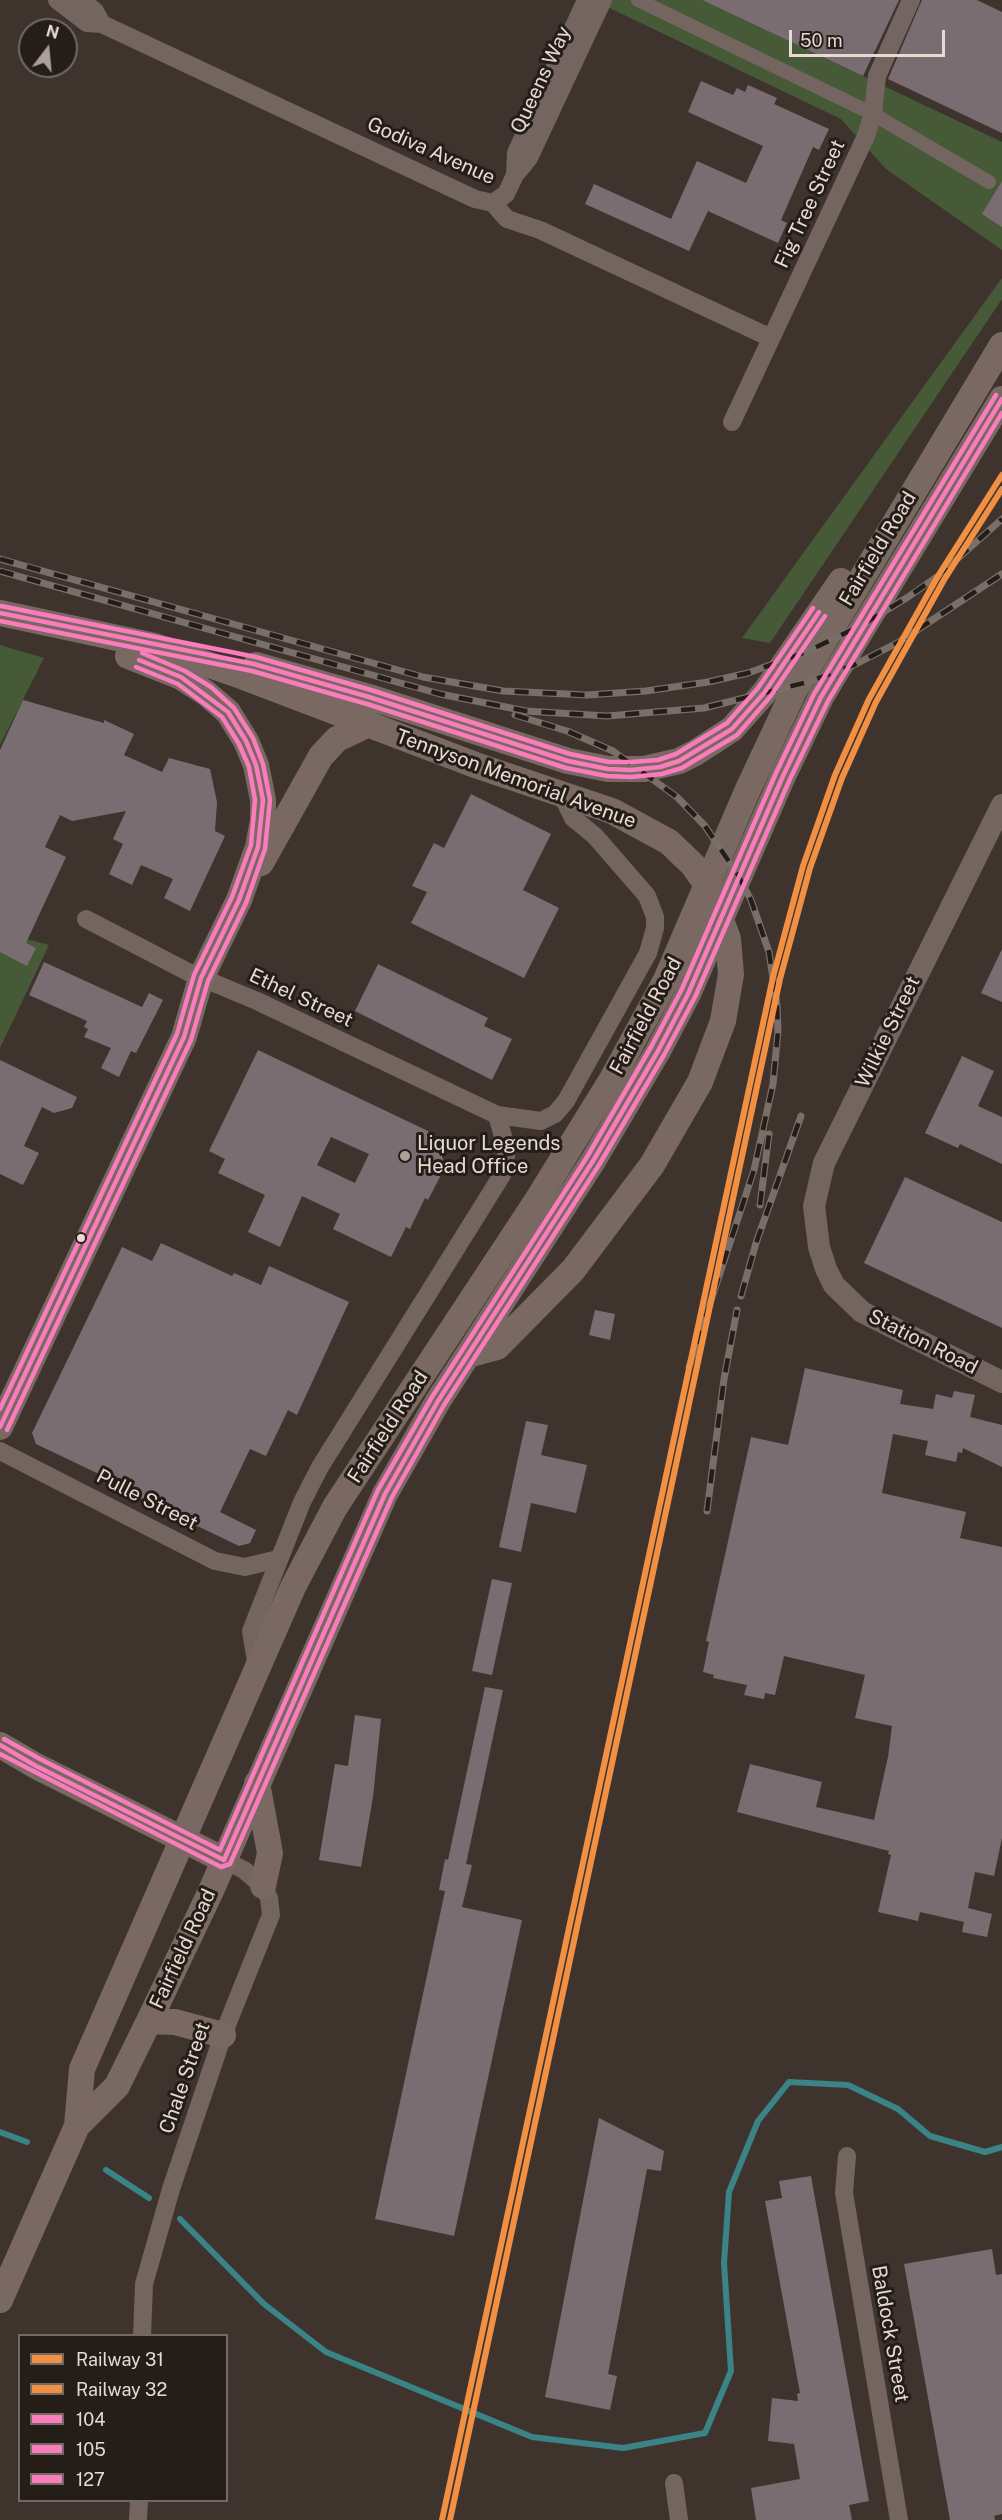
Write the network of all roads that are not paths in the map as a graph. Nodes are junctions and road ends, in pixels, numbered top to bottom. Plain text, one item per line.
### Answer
1 (57, 0) edge
2 (81, 0) edge
3 (586, 0) edge
4 (603, 0) edge
5 (638, 0) edge
6 (911, 0) edge
7 (102, 24) junction
8 (873, 114) junction
9 (515, 175) junction
10 (989, 182) dead end
11 (493, 203) junction
12 (771, 338) junction
13 (1002, 345) edge
14 (1002, 399) edge
15 (732, 422) dead end
16 (867, 566) junction
17 (5, 615) edge
18 (155, 646) junction
19 (369, 724) junction
20 (561, 793) junction
21 (1002, 805) edge
22 (239, 900) junction
23 (86, 919) dead end
24 (201, 978) junction
25 (496, 1115) junction
26 (826, 1269) joint
27 (468, 1354) junction
28 (1002, 1382) edge
29 (0, 1427) edge
30 (0, 1451) edge
31 (278, 1559) junction
32 (258, 1669) junction
33 (0, 1745) edge
34 (258, 1783) junction
35 (184, 1840) junction
36 (224, 1860) junction
37 (263, 1886) junction
38 (149, 2020) junction
39 (223, 2035) junction
40 (77, 2126) junction
41 (847, 2156) dead end
42 (0, 2300) edge
43 (142, 2334) edge
44 (674, 2483) dead end
45 (139, 2502) edge
46 (138, 2520) edge
47 (679, 2520) edge
48 (899, 2520) edge

1 - 7 street, Godiva Avenue
2 - 7 street, Godiva Avenue
3 - 9 street, Queens Way
4 - 9 street, Queens Way
5 - 8 street
6 - 8 street, Fig Tree Street
7 - 11 street, Godiva Avenue
8 - 10 street
8 - 12 street, Fig Tree Street
9 - 11 street, Queens Way
11 - 12 street, Godiva Avenue
12 - 15 street, Fig Tree Street
13 - 16 main road, Fairfield Road
14 - 27 main road, Fairfield Road
16 - 18 main road
16 - 32 main road, Fairfield Road
17 - 18 main road, Tennyson Memorial Avenue
17 - 22 main road
18 - 19 main road, Tennyson Memorial Avenue
19 - 20 main road, Tennyson Memorial Avenue
19 - 22 main road
20 - 25 street, Fairfield Road
20 - 27 main road, Tennyson Memorial Avenue
21 - 26 street, Wilkie Street
22 - 24 main road
23 - 24 street, Ethel Street
24 - 25 street, Ethel Street
24 - 29 main road
25 - 31 street, Fairfield Road
26 - 28 street, Station Road
27 - 34 main road, Fairfield Road
30 - 31 street, Pulle Street
31 - 32 street, Fairfield Road
32 - 35 main road, Fairfield Road
33 - 35 main road
34 - 36 main road, Fairfield Road
34 - 37 main road
35 - 36 main road
35 - 40 main road, Fairfield Road
36 - 37 street
36 - 38 main road, Fairfield Road
37 - 39 street, Chale Street
38 - 39 main road
38 - 40 main road, Fairfield Road
39 - 43 street, Chale Street
40 - 42 main road, Fairfield Road
41 - 48 street, Baldock Street
44 - 47 street
45 - 46 street

